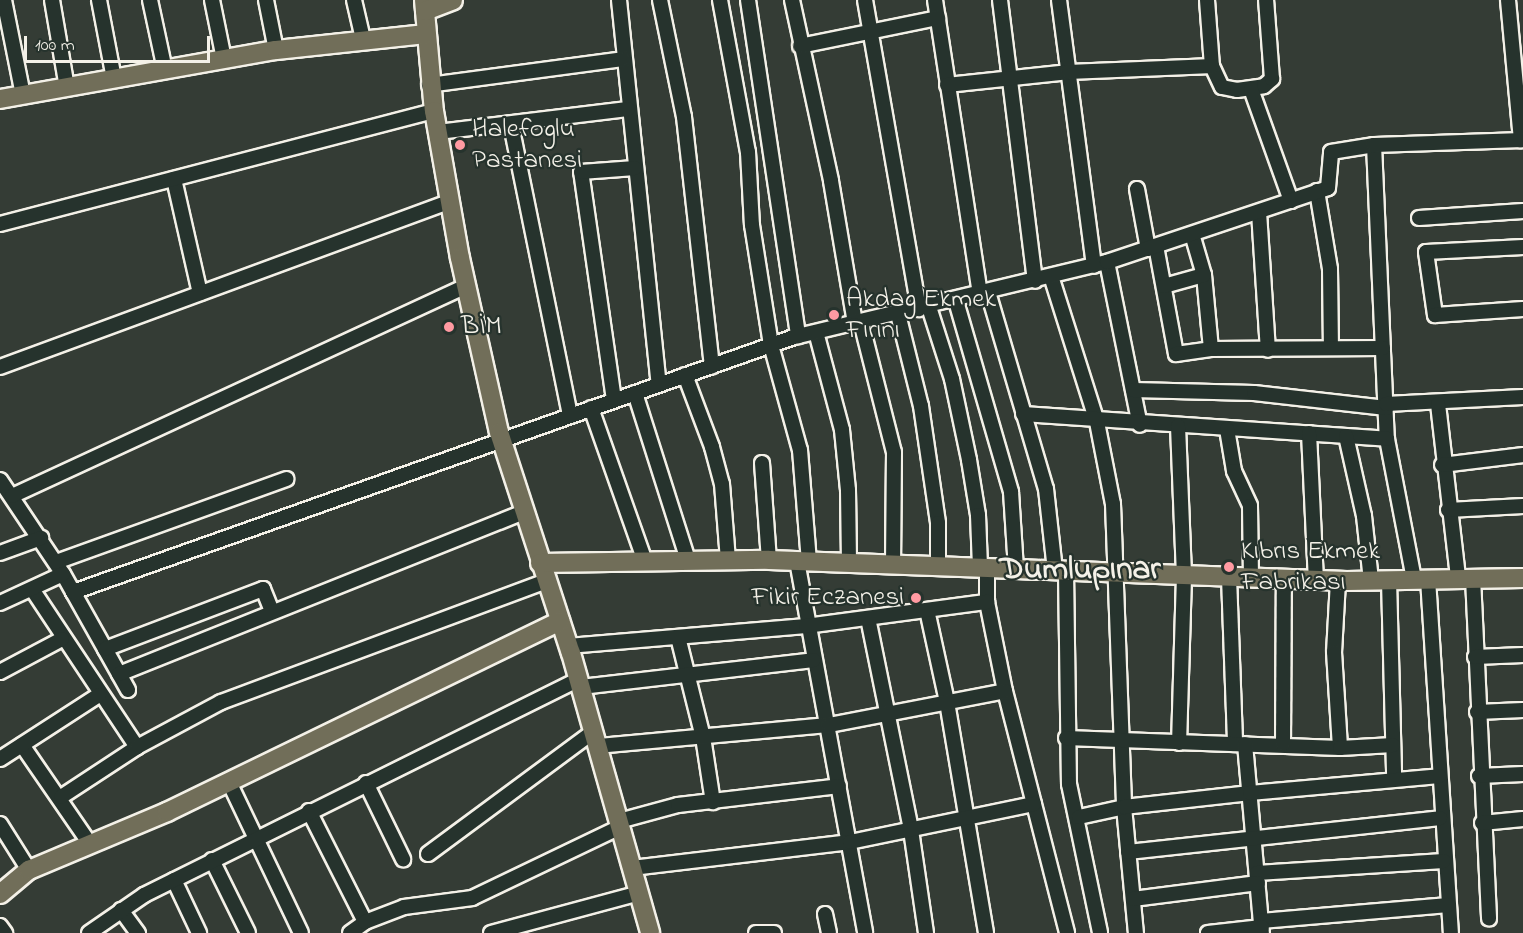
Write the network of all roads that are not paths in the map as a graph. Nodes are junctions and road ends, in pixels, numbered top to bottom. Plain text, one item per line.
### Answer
1 (4, 0) edge
2 (52, 0) edge
3 (99, 0) edge
4 (150, 0) edge
5 (212, 0) edge
6 (266, 0) edge
7 (354, 0) edge
8 (453, 0) edge
9 (619, 0) edge
10 (660, 0) edge
11 (720, 0) edge
12 (748, 0) edge
13 (792, 0) edge
14 (865, 0) edge
15 (935, 0) edge
16 (1000, 0) edge
17 (1059, 0) edge
18 (1207, 0) edge
19 (1266, 0) edge
20 (1508, 0) edge
21 (425, 5) edge
22 (938, 18) junction
23 (870, 30) junction
24 (426, 34) junction
25 (363, 38) junction
26 (800, 46) junction
27 (276, 50) junction
28 (224, 59) junction
29 (623, 59) junction
30 (1212, 66) junction
31 (165, 70) junction
32 (1069, 72) junction
33 (1009, 77) junction
34 (114, 80) junction
35 (429, 85) junction
36 (947, 85) junction
37 (67, 88) junction
38 (1251, 89) junction
39 (22, 95) junction
40 (0, 99) edge
41 (628, 108) junction
42 (434, 111) junction
43 (511, 125) junction
44 (438, 132) junction
45 (1522, 140) edge
46 (1374, 145) junction
47 (635, 168) junction
48 (174, 179) junction
49 (1137, 189) dead end
50 (1317, 191) junction
51 (450, 201) junction
52 (1291, 201) junction
53 (1523, 211) edge
54 (1259, 212) junction
55 (1419, 218) dead end
56 (0, 224) edge
57 (1192, 234) junction
58 (1152, 247) junction
59 (1523, 247) edge
60 (1101, 264) junction
61 (1204, 275) junction
62 (1051, 276) junction
63 (1035, 280) junction
64 (466, 286) junction
65 (1164, 286) junction
66 (200, 293) junction
67 (984, 293) junction
68 (956, 301) junction
69 (924, 308) junction
70 (1523, 309) edge
71 (898, 314) junction
72 (858, 322) junction
73 (816, 332) junction
74 (798, 336) junction
75 (771, 345) junction
76 (1331, 348) junction
77 (1383, 348) junction
78 (1211, 349) junction
79 (1268, 350) junction
80 (712, 366) junction
81 (0, 367) edge
82 (685, 375) junction
83 (659, 384) junction
84 (1133, 390) junction
85 (635, 393) junction
86 (1523, 397) edge
87 (614, 400) junction
88 (1438, 404) junction
89 (1386, 406) junction
90 (591, 408) junction
91 (1023, 414) junction
92 (570, 416) junction
93 (1097, 422) junction
94 (1140, 424) junction
95 (1178, 426) junction
96 (1227, 429) junction
97 (1309, 433) junction
98 (1346, 436) junction
99 (1387, 439) junction
100 (502, 440) junction
101 (1523, 455) edge
102 (762, 463) dead end
103 (1442, 465) junction
104 (286, 479) dead end
105 (5, 490) edge
106 (1523, 506) edge
107 (1448, 510) junction
108 (524, 512) junction
109 (41, 538) junction
110 (0, 553) edge
111 (688, 560) junction
112 (728, 560) junction
113 (769, 560) junction
114 (645, 561) junction
115 (802, 561) junction
116 (540, 563) junction
117 (849, 563) junction
118 (893, 565) junction
119 (938, 567) junction
120 (60, 568) junction
121 (983, 568) junction
122 (1016, 569) junction
123 (1060, 571) junction
124 (1117, 573) junction
125 (1184, 576) junction
126 (1229, 577) junction
127 (1251, 578) junction
128 (1465, 578) junction
129 (1523, 578) edge
130 (1284, 579) junction
131 (1421, 579) junction
132 (1316, 580) junction
133 (1380, 580) junction
134 (1338, 581) junction
135 (546, 582) junction
136 (32, 589) junction
137 (73, 592) junction
138 (987, 602) junction
139 (0, 603) edge
140 (927, 610) junction
141 (272, 611) junction
142 (868, 618) junction
143 (560, 621) junction
144 (806, 626) junction
145 (678, 637) junction
146 (62, 639) junction
147 (568, 646) junction
148 (105, 649) junction
149 (1523, 655) edge
150 (1475, 657) junction
151 (813, 660) junction
152 (0, 672) edge
153 (119, 674) junction
154 (690, 677) junction
155 (580, 683) junction
156 (128, 690) dead end
157 (1005, 691) junction
158 (99, 695) junction
159 (947, 702) junction
160 (1523, 710) edge
161 (1477, 712) junction
162 (887, 714) junction
163 (829, 725) junction
164 (703, 736) junction
165 (1066, 738) junction
166 (1120, 738) junction
167 (596, 739) junction
168 (1179, 742) junction
169 (1240, 744) junction
170 (1283, 744) junction
171 (22, 745) junction
172 (1393, 745) junction
173 (137, 747) junction
174 (1340, 748) junction
175 (0, 759) edge
176 (1523, 774) edge
177 (1439, 776) junction
178 (1479, 776) junction
179 (1394, 777) junction
180 (229, 782) junction
181 (366, 783) junction
182 (839, 786) junction
183 (1250, 793) junction
184 (61, 797) junction
185 (713, 802) junction
186 (1035, 804) junction
187 (1124, 807) junction
188 (309, 811) junction
189 (1078, 817) junction
190 (967, 818) junction
191 (1440, 818) junction
192 (1523, 819) edge
193 (1482, 823) junction
194 (0, 824) edge
195 (619, 824) junction
196 (911, 830) junction
197 (1255, 836) junction
198 (255, 839) junction
199 (850, 842) junction
200 (90, 844) junction
201 (1128, 852) junction
202 (428, 854) dead end
203 (403, 859) dead end
204 (212, 860) junction
205 (1444, 861) junction
206 (632, 868) junction
207 (29, 870) junction
208 (1257, 878) junction
209 (174, 880) junction
210 (639, 892) junction
211 (0, 894) edge
212 (1133, 899) junction
213 (1448, 905) junction
214 (121, 910) junction
215 (825, 914) dead end
216 (1489, 919) dead end
217 (364, 922) junction
218 (0, 926) edge
219 (1262, 927) edge
220 (5, 933) edge
221 (89, 933) edge
222 (138, 933) edge
223 (199, 933) edge
224 (248, 933) edge
225 (301, 933) edge
226 (350, 933) edge
227 (491, 933) edge
228 (650, 933) edge
229 (756, 933) edge
230 (774, 933) edge
231 (829, 933) edge
232 (865, 933) edge
233 (926, 933) edge
234 (986, 933) edge
235 (1067, 933) edge
236 (1100, 933) edge
237 (1136, 933) edge
238 (1208, 933) edge
239 (1451, 933) edge

1 - 39 street
2 - 37 street
3 - 34 street
4 - 31 street
5 - 28 street
6 - 27 street
7 - 25 street
8 - 21 main road
9 - 29 street
10 - 80 street
11 - 75 street
12 - 74 street
13 - 26 street
14 - 23 street
15 - 22 street
16 - 33 street
17 - 32 street
18 - 30 street
19 - 38 street
20 - 45 street
21 - 24 main road
22 - 23 street
22 - 36 street
23 - 26 street
23 - 69 street
24 - 25 main road
24 - 35 main road
25 - 27 main road
26 - 72 street
27 - 28 main road
28 - 31 main road
29 - 35 street
29 - 41 street
30 - 32 street
30 - 38 street
31 - 34 main road
32 - 33 street
32 - 60 street
33 - 36 street
33 - 63 street
34 - 37 main road
35 - 42 main road
36 - 67 street
37 - 39 main road
38 - 52 street
39 - 40 main road
41 - 43 street
41 - 47 street
42 - 44 main road
42 - 48 street
43 - 44 street
43 - 92 street
44 - 51 main road
45 - 46 street
46 - 50 street
46 - 77 street
47 - 83 street
47 - 87 street
48 - 56 street
48 - 66 street
49 - 58 street
50 - 52 street
50 - 76 street
51 - 64 main road
51 - 66 street
52 - 54 street
53 - 55 street
54 - 57 street
54 - 79 street
57 - 58 street
57 - 61 street
58 - 60 street
58 - 65 street
59 - 70 street
60 - 62 street
60 - 84 street
61 - 65 street
61 - 78 street
62 - 63 street
62 - 93 street
63 - 67 street
64 - 100 main road
64 - 105 street
65 - 78 street
66 - 81 street
67 - 68 street
67 - 91 street
68 - 69 street
68 - 122 street
69 - 71 street
69 - 121 street
71 - 72 street
71 - 119 street
72 - 73 street
72 - 118 street
73 - 74 street
73 - 117 street
74 - 75 street
75 - 80 street
75 - 115 street
76 - 77 street
76 - 79 street
77 - 89 street
78 - 79 street
80 - 82 street
82 - 83 street
82 - 112 street
83 - 85 street
84 - 89 street
84 - 94 street
85 - 87 street
85 - 111 street
86 - 88 street
87 - 90 street
88 - 89 street
88 - 103 street
89 - 99 street
90 - 92 street
90 - 114 street
91 - 93 street
91 - 123 street
92 - 100 street
93 - 94 street
93 - 124 street
94 - 95 street
95 - 96 street
95 - 125 street
96 - 97 street
96 - 127 street
97 - 98 street
97 - 132 street
98 - 99 street
98 - 133 street
99 - 131 street
100 - 108 main road
100 - 137 street
101 - 103 street
102 - 113 street
103 - 107 street
104 - 120 street
105 - 109 street
106 - 107 street
107 - 128 street
108 - 116 main road
108 - 141 street
109 - 110 street
109 - 120 street
111 - 112 main road
111 - 114 main road
112 - 113 main road
113 - 115 main road
114 - 116 main road
115 - 117 main road
115 - 144 street
116 - 135 main road
117 - 118 main road
118 - 119 main road
119 - 121 main road
120 - 136 street
120 - 137 street
121 - 122 main road
121 - 138 street
122 - 123 main road
123 - 124 main road
123 - 165 street
124 - 125 main road
124 - 166 street
125 - 126 main road
125 - 168 street
126 - 127 main road
126 - 169 street
127 - 130 main road
128 - 129 main road
128 - 131 main road
128 - 150 street
130 - 132 main road
130 - 170 street
131 - 133 main road
131 - 177 street
132 - 134 main road
133 - 134 main road
133 - 172 street
134 - 174 street
135 - 143 main road
135 - 173 street
136 - 139 street
136 - 146 street
137 - 148 street
138 - 140 street
138 - 157 street
140 - 142 street
140 - 159 street
141 - 148 street
141 - 153 street
142 - 144 street
142 - 162 street
143 - 147 main road
143 - 180 main road
144 - 145 street
144 - 151 street
145 - 147 street
145 - 154 street
146 - 152 street
146 - 158 street
147 - 155 main road
148 - 153 street
149 - 150 street
150 - 161 street
151 - 154 street
151 - 163 street
153 - 156 street
154 - 155 street
154 - 164 street
155 - 167 main road
155 - 181 street
157 - 159 street
157 - 186 street
158 - 171 street
158 - 173 street
159 - 162 street
159 - 190 street
160 - 161 street
161 - 178 street
162 - 163 street
162 - 196 street
163 - 164 street
163 - 182 street
164 - 167 street
164 - 185 street
165 - 166 street
165 - 189 street
166 - 168 street
166 - 187 street
167 - 195 main road
167 - 202 street
168 - 169 street
169 - 170 street
169 - 183 street
170 - 174 street
171 - 175 street
171 - 184 street
172 - 174 street
172 - 179 street
173 - 184 street
176 - 178 street
177 - 179 street
177 - 191 street
178 - 193 street
179 - 183 street
180 - 198 street
180 - 200 main road
181 - 188 street
181 - 203 street
182 - 185 street
182 - 199 street
183 - 187 street
183 - 197 street
184 - 200 street
185 - 195 street
186 - 190 street
186 - 235 street
187 - 189 street
187 - 201 street
188 - 198 street
188 - 217 street
189 - 236 street
190 - 196 street
190 - 234 street
191 - 197 street
191 - 205 street
192 - 193 street
193 - 216 street
194 - 207 street
195 - 206 main road
195 - 217 street
196 - 199 street
196 - 233 street
197 - 201 street
197 - 208 street
198 - 204 street
198 - 225 street
199 - 206 street
199 - 232 street
200 - 207 main road
201 - 212 street
204 - 209 street
204 - 224 street
205 - 208 street
205 - 213 street
206 - 210 main road
207 - 211 main road
208 - 212 street
208 - 219 street
209 - 214 street
209 - 223 street
210 - 227 street
210 - 228 main road
212 - 237 street
213 - 219 street
213 - 239 street
214 - 221 street
214 - 222 street
215 - 231 street
217 - 226 street
218 - 220 street
219 - 238 street
229 - 230 street

